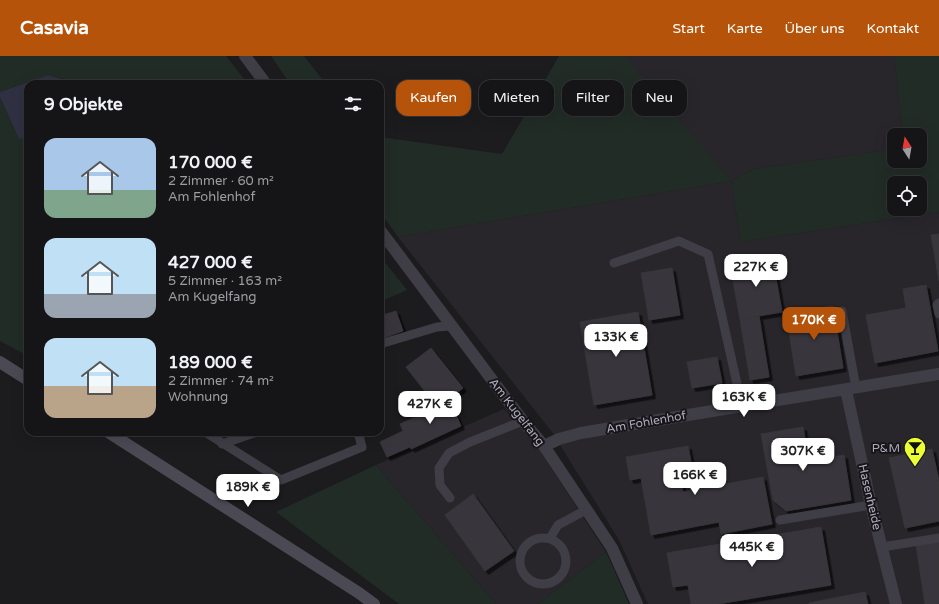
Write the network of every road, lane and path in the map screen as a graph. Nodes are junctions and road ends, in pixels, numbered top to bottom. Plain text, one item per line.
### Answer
1 (245, 56) edge
2 (263, 80) edge
3 (384, 235) edge
4 (614, 263) dead end
5 (939, 303) edge
6 (842, 310) dead end
7 (939, 314) edge
8 (450, 326) junction
9 (384, 343) edge
10 (0, 362) edge
11 (939, 374) edge
12 (24, 377) edge
13 (851, 389) junction
14 (742, 406) junction
15 (523, 421) junction
16 (114, 436) edge
17 (211, 436) edge
18 (245, 436) edge
19 (359, 436) edge
20 (222, 444) junction
21 (544, 446) junction
22 (450, 498) dead end
23 (871, 505) junction
24 (586, 510) junction
25 (780, 520) dead end
26 (550, 538) junction
27 (939, 538) edge
28 (882, 547) junction
29 (374, 604) edge
30 (637, 604) edge
31 (896, 604) edge

1 - 2 street
3 - 8 street, Am Kugelfang
4 - 14 lane
5 - 7 lane
6 - 13 lane
8 - 9 lane
8 - 15 street, Am Kugelfang
10 - 12 main road
11 - 13 street, Am Fohlenhof
13 - 14 street, Am Fohlenhof
13 - 23 street, Hasenheide
14 - 21 street, Am Fohlenhof
15 - 21 street, Am Kugelfang
15 - 22 lane
16 - 29 main road
17 - 20 lane
18 - 20 lane
19 - 20 lane
21 - 24 street, Am Kugelfang
23 - 25 lane
23 - 28 street, Hasenheide
24 - 26 lane
24 - 30 street, Am Kugelfang
26 - 26 lane
27 - 28 lane
28 - 31 street, Hasenheide

